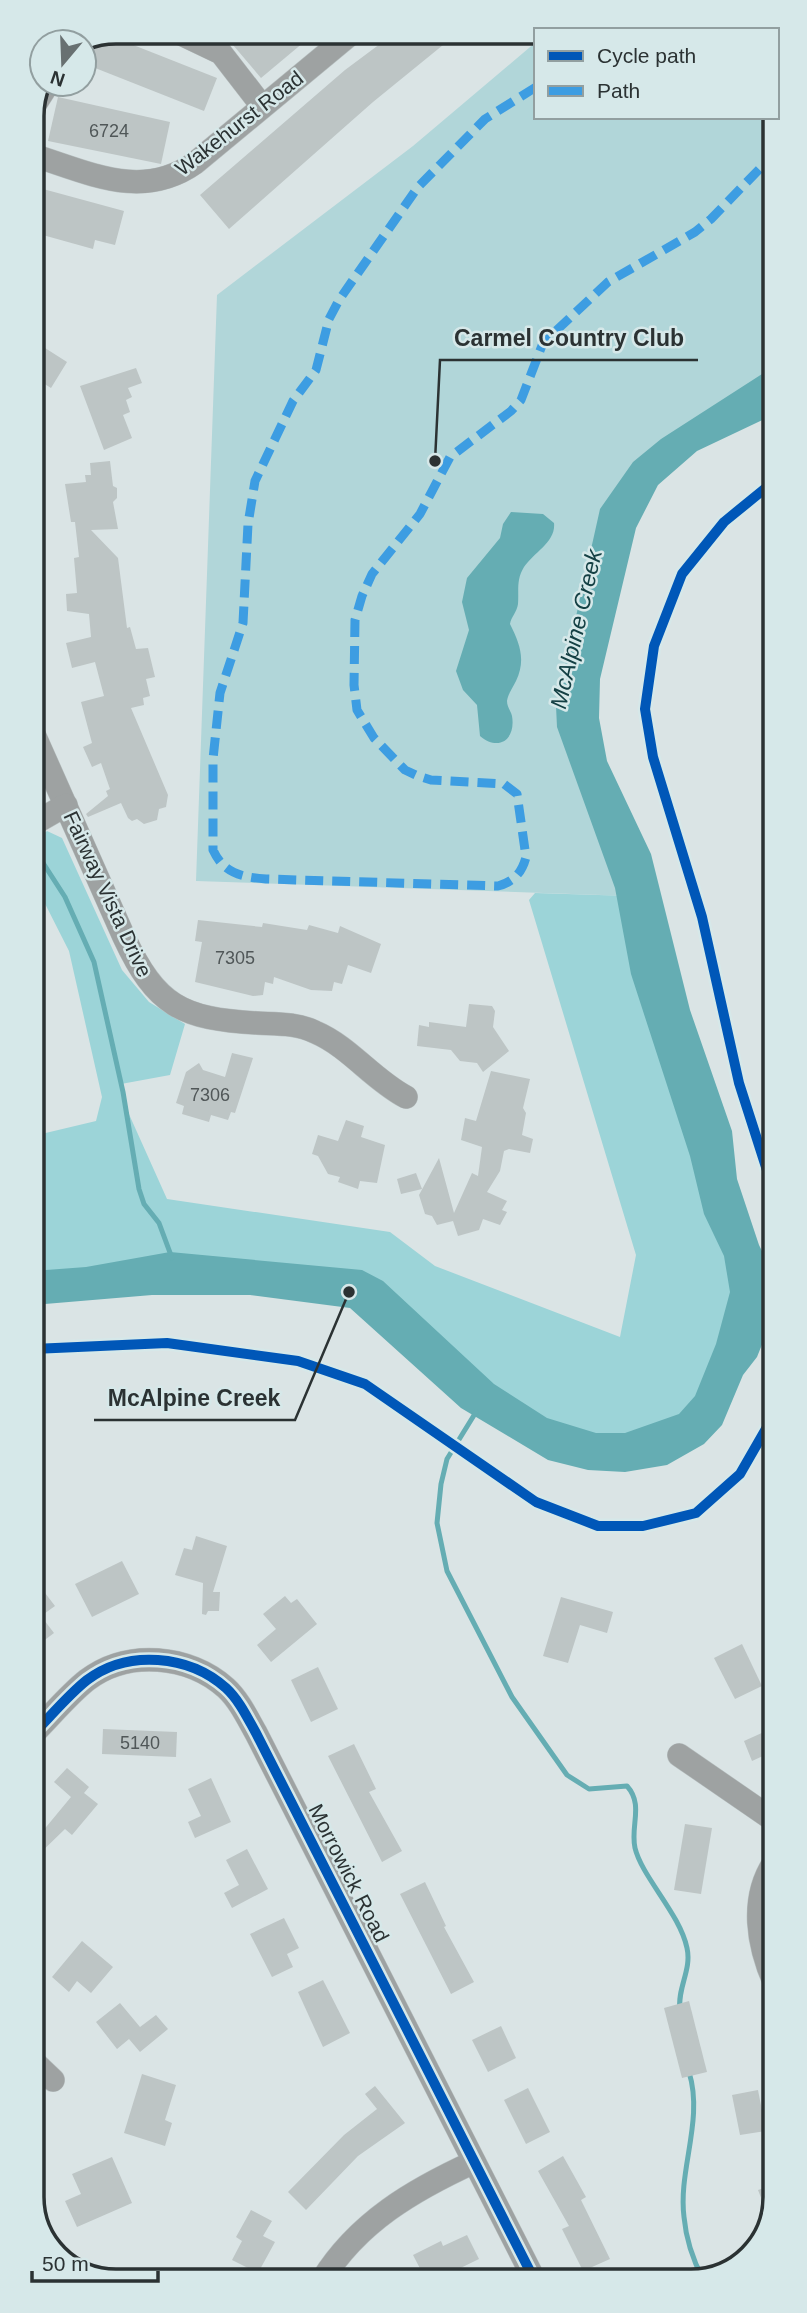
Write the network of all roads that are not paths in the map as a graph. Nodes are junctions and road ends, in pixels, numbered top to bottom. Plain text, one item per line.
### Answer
1 (202, 44) edge
2 (338, 44) edge
3 (262, 106) junction
4 (44, 158) edge
5 (44, 756) edge
6 (66, 805) junction
7 (44, 818) edge
8 (406, 1097) dead end
9 (44, 1723) edge
10 (679, 1755) dead end
11 (763, 1814) edge
12 (763, 1889) edge
13 (763, 1951) edge
14 (44, 2071) edge
15 (53, 2080) dead end
16 (474, 2162) junction
17 (331, 2269) edge
18 (528, 2269) edge

1 - 3 street
2 - 3 street, Wakehurst Road
3 - 4 street, Wakehurst Road
5 - 6 street, Fairway Vista Drive
6 - 7 street
6 - 8 street, Fairway Vista Drive
9 - 16 street, Morrowick Road
10 - 11 street
12 - 13 street
14 - 15 street
16 - 17 street
16 - 18 street, Morrowick Road

